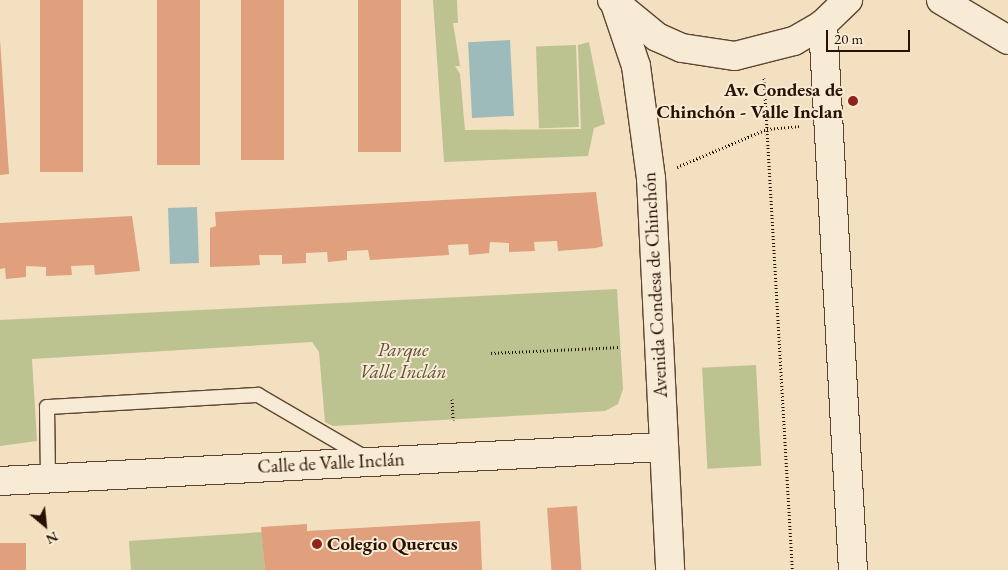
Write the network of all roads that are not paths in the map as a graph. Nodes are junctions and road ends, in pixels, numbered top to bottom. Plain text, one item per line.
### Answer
1 (848, 0) edge
2 (942, 0) edge
3 (614, 2) edge
4 (823, 24) junction
5 (1008, 40) edge
6 (663, 447) junction
7 (372, 461) junction
8 (48, 478) junction
9 (0, 481) edge
10 (670, 570) edge
11 (852, 570) edge

1 - 4 street
2 - 5 street
3 - 4 street
3 - 6 street, Avenida Condesa de Chinchón
4 - 11 street
6 - 7 street, Calle de Valle Inclán
6 - 10 street, Avenida Condesa de Chinchón
7 - 8 street, Calle de Valle Inclán
7 - 8 lane
8 - 9 street, Calle de Valle Inclán

